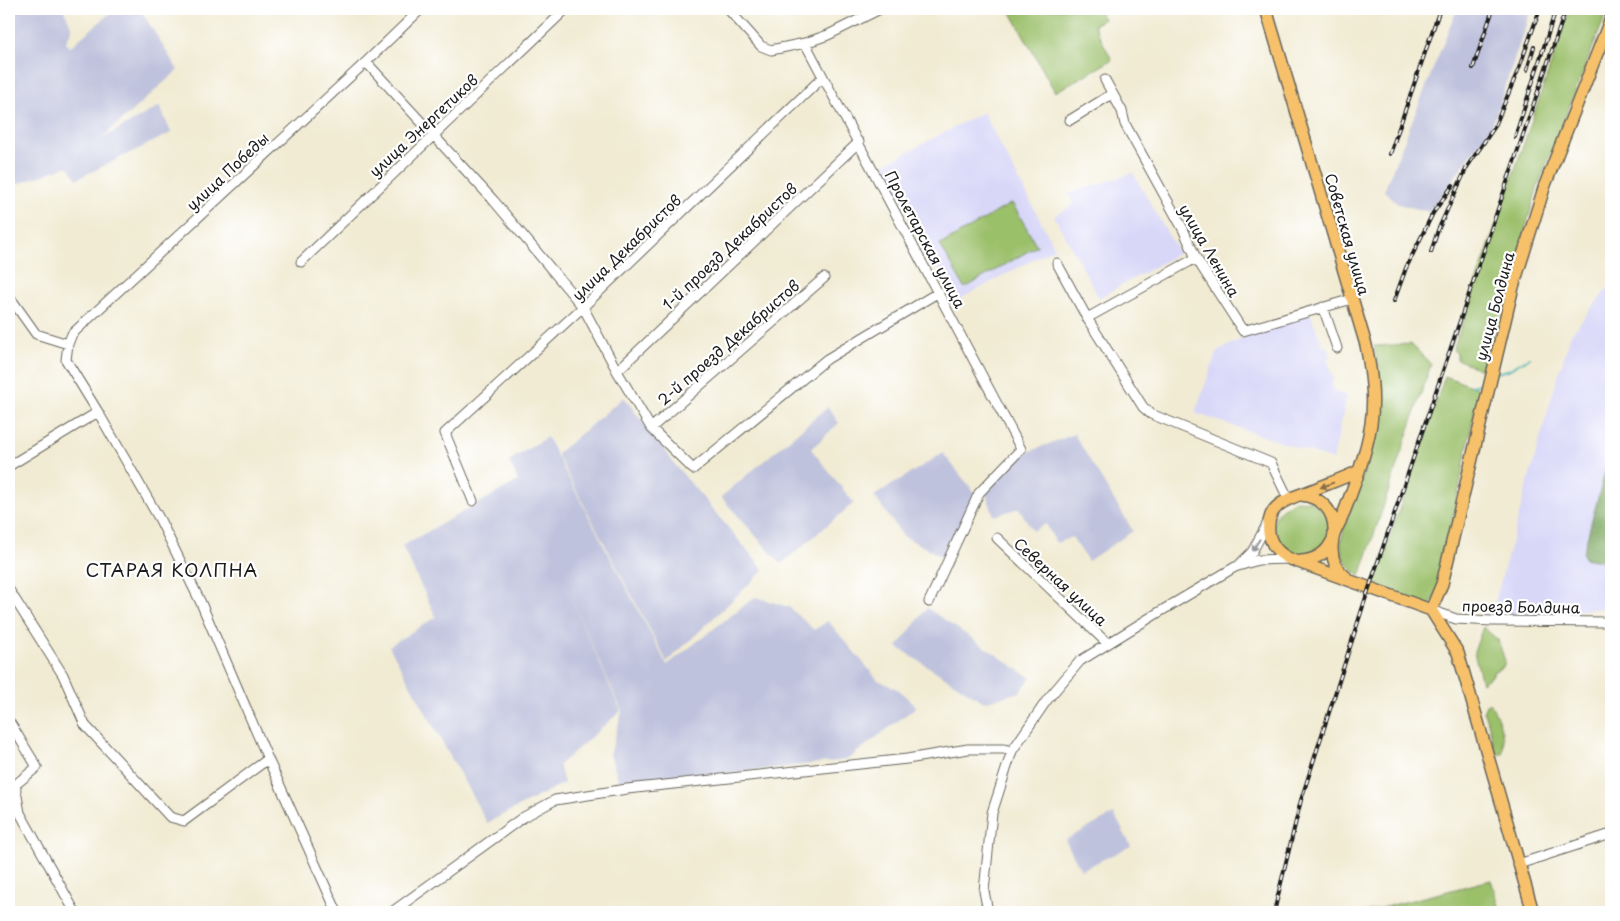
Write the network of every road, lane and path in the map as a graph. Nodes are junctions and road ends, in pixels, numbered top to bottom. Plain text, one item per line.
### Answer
1 (421, 9) edge
2 (566, 9) edge
3 (728, 9) edge
4 (880, 9) edge
5 (1266, 9) edge
6 (1611, 18) edge
7 (805, 43) junction
8 (366, 62) junction
9 (823, 77) junction
10 (1105, 80) dead end
11 (1112, 94) junction
12 (1070, 120) dead end
13 (433, 134) junction
14 (859, 142) junction
15 (1196, 258) junction
16 (301, 262) dead end
17 (1057, 263) dead end
18 (824, 278) dead end
19 (939, 292) junction
20 (9, 296) edge
21 (1352, 299) junction
22 (584, 307) junction
23 (1323, 307) junction
24 (1087, 318) junction
25 (68, 344) junction
26 (1336, 348) dead end
27 (617, 371) junction
28 (98, 412) junction
29 (651, 428) junction
30 (9, 466) edge
31 (1359, 470) junction
32 (1291, 497) junction
33 (474, 501) dead end
34 (1271, 517) junction
35 (1333, 536) junction
36 (996, 538) dead end
37 (1293, 560) junction
38 (1235, 568) junction
39 (1351, 581) junction
40 (9, 590) edge
41 (929, 602) dead end
42 (1432, 610) junction
43 (1611, 622) edge
44 (1107, 643) junction
45 (9, 721) edge
46 (1012, 751) junction
47 (268, 759) junction
48 (1611, 834) edge
49 (1525, 862) dead end
50 (75, 912) edge
51 (337, 912) edge
52 (392, 912) edge
53 (988, 912) edge
54 (1533, 912) edge

1 - 8 street, улица Победы
2 - 13 street, улица Энергетиков
3 - 7 street
4 - 7 street
5 - 21 main road, Советская улица
6 - 42 main road, улица Болдина
7 - 9 street, Пролетарская улица
8 - 13 street
8 - 25 street, улица Победы
9 - 14 street, Пролетарская улица
9 - 22 street, улица Декабристов
10 - 11 street, улица Ленина
11 - 12 street
11 - 15 street, улица Ленина
13 - 16 street, улица Энергетиков
13 - 22 street
14 - 19 street, Пролетарская улица
14 - 27 street, 1-й проезд Декабристов
15 - 23 street, улица Ленина
15 - 24 street
17 - 24 street
18 - 29 street, 2-й проезд Декабристов
19 - 29 street
19 - 41 street, Пролетарская улица
20 - 25 street
21 - 23 street, улица Ленина
21 - 31 main road, Советская улица
22 - 27 street
22 - 33 street, улица Декабристов
23 - 26 street
24 - 32 street
25 - 28 street, улица Победы
27 - 29 street
28 - 30 street
28 - 47 street
31 -> 32 main road
31 - 35 main road, Советская улица
32 - 34 main road
32 - 35 main road
34 - 37 main road
34 -> 38 street
35 - 37 main road
35 - 39 main road
36 - 44 street, Северная улица
37 - 38 street
37 - 39 main road
38 - 44 street
39 - 42 main road
40 - 47 street
42 - 43 street, проезд Болдина
42 - 54 main road
44 - 46 street
45 - 50 street
46 - 52 street
46 - 53 street
47 - 51 street
48 - 49 street

